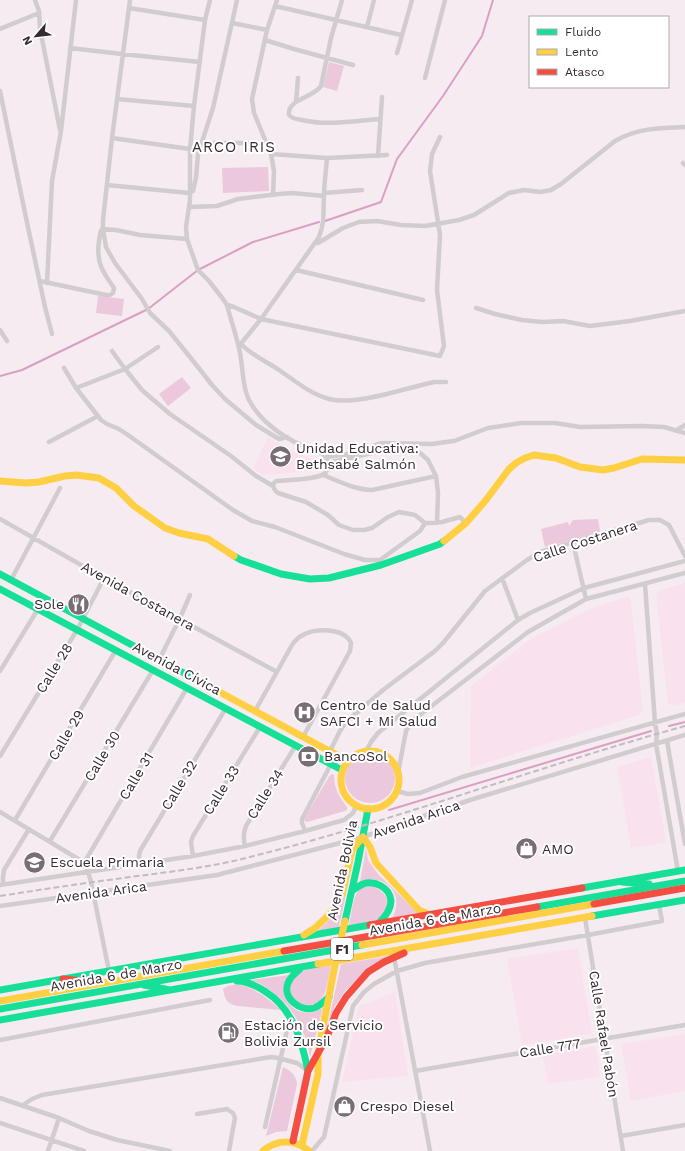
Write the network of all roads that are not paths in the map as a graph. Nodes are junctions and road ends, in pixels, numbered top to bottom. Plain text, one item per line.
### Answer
1 (35, 0) edge
2 (76, 0) edge
3 (130, 0) edge
4 (210, 0) edge
5 (237, 0) edge
6 (277, 0) edge
7 (342, 0) edge
8 (374, 0) edge
9 (412, 0) edge
10 (445, 0) edge
11 (275, 6) junction
12 (129, 8) junction
13 (39, 13) junction
14 (205, 20) junction
15 (336, 20) junction
16 (232, 23) junction
17 (367, 27) junction
18 (0, 29) edge
19 (267, 30) junction
20 (402, 35) junction
21 (265, 40) junction
22 (70, 48) junction
23 (397, 53) dead end
24 (122, 54) junction
25 (327, 57) junction
26 (200, 62) junction
27 (353, 64) dead end
28 (298, 78) dead end
29 (425, 78) dead end
30 (0, 91) edge
31 (382, 97) dead end
32 (117, 99) junction
33 (296, 102) junction
34 (194, 106) junction
35 (380, 119) junction
36 (685, 127) edge
37 (60, 131) junction
38 (440, 137) dead end
39 (112, 138) junction
40 (203, 142) junction
41 (249, 143) dead end
42 (190, 149) junction
43 (271, 154) junction
44 (387, 155) dead end
45 (378, 156) junction
46 (327, 158) junction
47 (107, 185) junction
48 (362, 190) dead end
49 (189, 193) junction
50 (324, 194) junction
51 (273, 195) junction
52 (189, 207) junction
53 (438, 223) junction
54 (102, 229) junction
55 (187, 239) junction
56 (316, 243) junction
57 (296, 270) junction
58 (40, 281) junction
59 (47, 283) junction
60 (423, 300) dead end
61 (227, 306) junction
62 (476, 308) dead end
63 (685, 310) edge
64 (262, 319) junction
65 (0, 330) edge
66 (52, 334) dead end
67 (7, 341) dead end
68 (240, 345) junction
69 (158, 347) dead end
70 (112, 351) dead end
71 (64, 368) dead end
72 (125, 369) junction
73 (446, 382) dead end
74 (76, 388) junction
75 (98, 416) junction
76 (685, 425) edge
77 (677, 430) junction
78 (685, 433) edge
79 (287, 437) junction
80 (49, 442) dead end
81 (326, 457) junction
82 (685, 460) edge
83 (327, 463) junction
84 (323, 475) junction
85 (436, 476) junction
86 (0, 481) edge
87 (273, 486) junction
88 (60, 488) dead end
89 (0, 518) edge
90 (425, 523) junction
91 (437, 523) junction
92 (466, 523) junction
93 (34, 537) junction
94 (573, 543) junction
95 (685, 556) edge
96 (685, 560) edge
97 (380, 562) junction
98 (685, 573) edge
99 (0, 574) edge
100 (104, 578) junction
101 (502, 578) junction
102 (11, 580) junction
103 (645, 584) junction
104 (584, 588) junction
105 (1, 591) edge
106 (190, 595) dead end
107 (586, 599) junction
108 (38, 609) junction
109 (180, 618) junction
110 (83, 619) junction
111 (518, 620) junction
112 (77, 630) junction
113 (116, 650) junction
114 (159, 660) junction
115 (153, 670) junction
116 (0, 671) edge
117 (277, 672) junction
118 (187, 688) junction
119 (226, 708) junction
120 (255, 711) junction
121 (685, 714) edge
122 (655, 723) junction
123 (260, 727) junction
124 (685, 735) edge
125 (303, 737) junction
126 (667, 741) junction
127 (656, 744) junction
128 (296, 745) junction
129 (330, 751) junction
130 (366, 751) junction
131 (0, 756) edge
132 (348, 761) junction
133 (331, 764) junction
134 (342, 770) junction
135 (398, 773) junction
136 (396, 791) junction
137 (356, 806) junction
138 (368, 809) junction
139 (0, 812) edge
140 (15, 820) junction
141 (29, 828) junction
142 (305, 832) junction
143 (363, 837) junction
144 (50, 841) junction
145 (685, 844) edge
146 (245, 846) junction
147 (193, 856) junction
148 (84, 863) junction
149 (140, 864) junction
150 (682, 870) edge
151 (88, 871) junction
152 (685, 881) edge
153 (622, 882) junction
154 (2, 884) edge
155 (660, 886) junction
156 (685, 888) edge
157 (352, 891) junction
158 (93, 893) junction
159 (685, 900) edge
160 (659, 905) junction
161 (0, 906) edge
162 (430, 915) junction
163 (585, 918) junction
164 (379, 923) junction
165 (588, 935) junction
166 (298, 938) junction
167 (419, 948) junction
168 (394, 957) junction
169 (302, 967) junction
170 (109, 971) junction
171 (397, 971) junction
172 (63, 979) junction
173 (227, 980) junction
174 (102, 983) junction
175 (139, 984) junction
176 (0, 990) edge
177 (170, 990) junction
178 (329, 997) junction
179 (210, 1000) dead end
180 (0, 1001) edge
181 (0, 1009) edge
182 (290, 1017) junction
183 (0, 1020) edge
184 (685, 1025) edge
185 (605, 1039) junction
186 (0, 1040) edge
187 (318, 1053) junction
188 (281, 1058) junction
189 (308, 1071) junction
190 (415, 1071) junction
191 (0, 1098) edge
192 (23, 1105) junction
193 (197, 1114) dead end
194 (59, 1118) junction
195 (0, 1123) edge
196 (685, 1125) edge
197 (265, 1127) dead end
198 (621, 1136) junction
199 (51, 1141) junction
200 (292, 1141) junction
201 (302, 1145) junction
202 (48, 1151) edge
203 (84, 1151) edge
204 (170, 1151) edge
205 (229, 1151) edge
206 (263, 1151) edge
207 (311, 1151) edge
208 (430, 1151) edge
209 (623, 1151) edge

1 - 13 street
2 - 22 street
3 - 12 street
4 - 14 street
5 - 16 street
6 - 11 street
7 - 15 street
8 - 17 street
9 - 20 street
10 - 29 street
11 - 15 street
11 - 19 street
12 - 14 street
12 - 24 street
13 - 18 street
13 - 37 street
14 - 26 street
15 - 17 street
15 - 25 street
16 - 19 street
16 - 40 street
17 - 20 street
19 - 21 street
20 - 23 street
21 - 25 street
21 - 43 street
22 - 24 street
22 - 37 street
24 - 26 street
24 - 32 street
25 - 27 street
25 - 33 street
26 - 34 street
28 - 33 street
30 - 58 street
31 - 35 street
32 - 34 street
32 - 39 street
33 - 35 street
34 - 42 street
35 - 45 street
36 - 53 street
37 - 59 street
38 - 53 street
39 - 42 street
39 - 47 street
40 - 41 street
40 - 49 street
42 - 49 street
43 - 46 street
43 - 51 street
44 - 45 street
45 - 46 street
46 - 50 street
47 - 49 street
47 - 54 street
48 - 50 street
49 - 52 street
50 - 51 street
50 - 56 street
51 - 52 street
52 - 55 street
53 - 56 street
53 - 64 street
54 - 55 street
54 - 59 street
54 - 79 street
55 - 61 street
56 - 57 street
57 - 60 street
57 - 64 street
58 - 59 street
58 - 66 street
61 - 64 street
61 - 68 street
62 - 63 street
64 - 68 street
65 - 67 street
68 - 73 street
68 - 79 street
69 - 72 street
70 - 72 street
71 - 74 street
72 - 74 street
72 - 87 street
74 - 75 street
75 - 80 street
75 - 97 street
76 - 77 street
77 - 78 street
77 - 81 street
79 - 81 street
81 - 83 street
82 - 92 main road
83 - 84 street
83 - 85 street
84 - 85 street
84 - 87 street
85 - 91 street
86 - 97 main road
87 - 90 street
88 - 93 street
89 - 93 street, Avenida Costanera
90 - 91 street
90 - 97 street
91 - 92 street
92 - 97 main road
93 - 100 street, Avenida Costanera
93 - 102 street
94 - 95 street, Calle Costanera
94 - 101 street, Calle Costanera
94 - 104 street
96 - 104 street
98 - 103 street
99 - 102 main road, Avenida Cívica
100 - 109 street, Avenida Costanera
100 - 110 street, Calle 28
101 - 111 street
101 - 129 street, Calle Costanera
102 - 110 main road, Avenida Cívica
103 - 107 street
103 - 122 street
104 - 107 street
104 - 111 street
105 - 108 main road, Avenida Cívica
106 - 109 street
107 - 135 street
108 - 112 main road, Avenida Cívica
108 - 116 street
109 - 114 street
109 - 117 street, Avenida Costanera
110 - 112 street, Calle 28
110 - 114 main road, Avenida Cívica
111 - 130 street
112 - 113 main road, Avenida Cívica
112 - 131 street, Calle 28
113 - 115 main road, Avenida Cívica
113 - 140 street, Calle 29
114 - 120 main road, Avenida Cívica
115 - 118 main road, Avenida Cívica
115 - 144 street, Calle 30
117 - 120 street
117 - 125 street
118 - 119 main road, Avenida Cívica
118 - 148 street, Calle 31
119 - 123 main road, Avenida Cívica
119 - 149 street, Calle 32
120 - 125 main road, Avenida Cívica
121 - 122 street, Avenida Arica
122 - 127 street
122 - 136 street, Avenida Arica
123 - 128 main road, Avenida Cívica
123 - 147 street, Calle 33
124 - 126 street, Avenida Arica
125 - 129 main road, Avenida Cívica
126 - 127 street, Avenida Arica
126 - 145 street
127 - 143 street, Avenida Arica
127 - 150 street
128 - 133 main road, Avenida Cívica
128 - 146 street, Calle 34
129 - 132 main road, Avenida Cívica
130 - 132 main road
130 - 135 main road
132 - 134 main road
133 - 134 main road, Avenida Cívica
133 - 142 street
134 - 137 main road
135 - 136 main road
136 - 138 main road
137 - 138 main road
137 - 142 street, Avenida Arica
138 - 143 main road, Avenida Bolivia
139 - 140 street
140 - 141 street
141 - 144 street
141 - 154 street
142 - 146 street, Avenida Arica
143 - 157 main road, Avenida Bolivia
143 - 158 street, Avenida Arica
143 - 162 main road
143 - 166 main road
144 - 148 street
146 - 147 street, Avenida Arica
147 - 149 street, Avenida Arica
148 - 151 street
149 - 151 street, Avenida Arica
150 - 153 main road, Avenida 6 de Marzo
151 - 154 street, Avenida Arica
151 - 158 street
152 - 155 main road, Avenida 6 de Marzo / F1
153 - 155 main road
153 - 162 main road, Avenida 6 de Marzo
155 - 174 main road, Avenida 6 de Marzo / F1
156 - 175 main road, Avenida 6 de Marzo / F1
157 - 164 main road
157 - 178 main road, Avenida Bolivia
158 - 161 street, Avenida Arica
158 - 170 street
159 - 160 main road, Avenida 6 de Marzo
160 - 163 main road, Avenida 6 de Marzo
160 - 165 street
162 - 164 main road, Avenida 6 de Marzo
163 - 165 street, Calle Rafael Pabón
163 - 167 main road, Avenida 6 de Marzo
164 - 166 main road, Avenida 6 de Marzo
165 - 171 street
165 - 185 street, Calle Rafael Pabón
166 - 170 main road, Avenida 6 de Marzo
167 - 168 main road
167 - 169 main road, Avenida 6 de Marzo
168 - 171 street
168 - 187 main road
169 - 173 main road, Avenida 6 de Marzo
169 - 178 main road
170 - 172 main road, Avenida 6 de Marzo
171 - 190 street
171 - 207 street
172 - 174 main road
172 - 176 main road, Avenida 6 de Marzo
173 - 177 main road, Avenida 6 de Marzo
173 - 182 main road
174 - 180 main road, Avenida 6 de Marzo / F1
175 - 177 main road
175 - 181 main road, Avenida 6 de Marzo / F1
177 - 183 main road, Avenida 6 de Marzo
178 - 187 main road, Avenida Bolivia
179 - 186 street
182 - 188 street
182 - 189 main road
184 - 185 street, Calle 777
185 - 190 street, Calle 777
185 - 198 street, Calle Rafael Pabón
187 - 189 main road, Avenida Bolivia
187 - 201 main road, Avenida Bolivia
188 - 189 street
188 - 192 street
188 - 197 street
189 - 200 main road, Avenida Bolivia
190 - 208 street
191 - 192 street
192 - 194 street
193 - 205 street
194 - 199 street
194 - 204 street
195 - 199 street
196 - 198 street
198 - 209 street, Calle Rafael Pabón
199 - 202 street
199 - 203 street
200 - 201 main road
200 - 206 main road
201 - 207 main road

